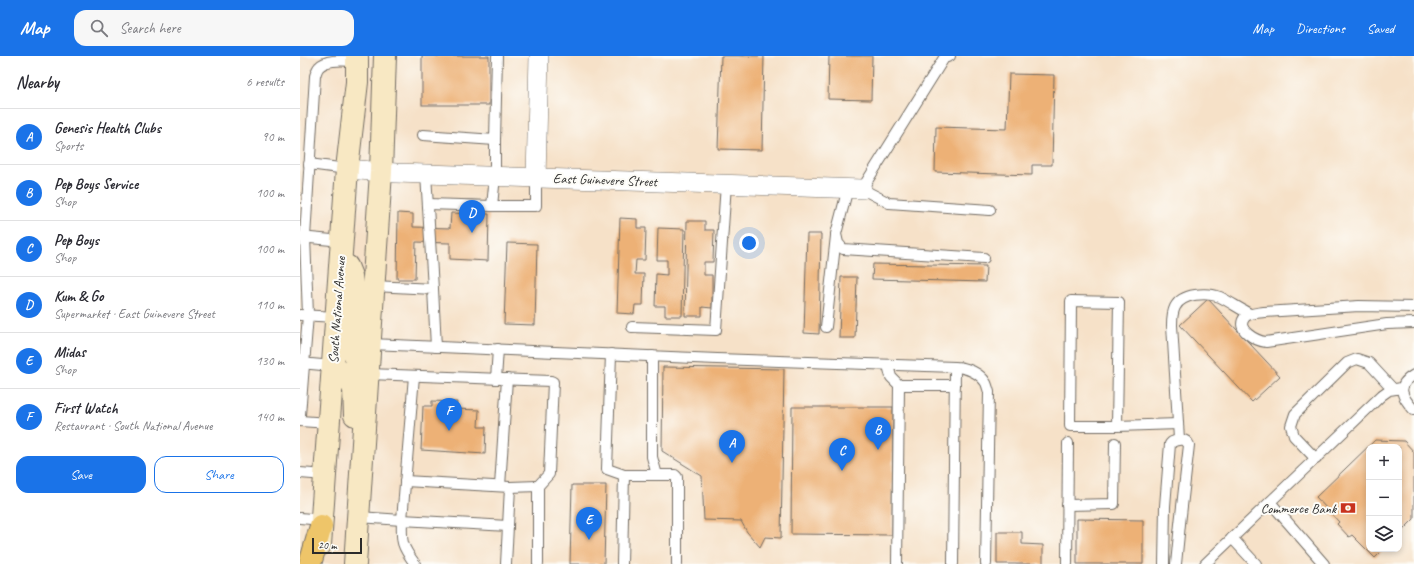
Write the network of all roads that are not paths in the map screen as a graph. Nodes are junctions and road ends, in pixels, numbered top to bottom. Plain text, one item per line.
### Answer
1 (384, 56) edge
2 (497, 56) edge
3 (539, 56) edge
4 (950, 56) edge
5 (357, 59) edge
6 (423, 135) dead end
7 (495, 140) junction
8 (309, 164) junction
9 (347, 169) junction
10 (381, 172) junction
11 (426, 174) junction
12 (495, 176) junction
13 (536, 178) junction
14 (726, 184) junction
15 (855, 188) junction
16 (428, 204) junction
17 (492, 206) junction
18 (990, 210) dead end
19 (836, 234) junction
20 (302, 237) edge
21 (342, 245) junction
22 (984, 258) dead end
23 (374, 286) junction
24 (433, 289) junction
25 (1414, 307) edge
26 (1250, 314) junction
27 (304, 315) edge
28 (336, 317) junction
29 (1414, 323) edge
30 (632, 327) dead end
31 (826, 327) dead end
32 (371, 344) junction
33 (436, 347) junction
34 (498, 349) junction
35 (611, 354) junction
36 (652, 356) junction
37 (302, 364) edge
38 (888, 365) junction
39 (333, 366) junction
40 (955, 367) junction
41 (369, 374) junction
42 (1414, 375) edge
43 (414, 376) junction
44 (496, 379) junction
45 (507, 379) junction
46 (899, 384) junction
47 (955, 385) junction
48 (1398, 388) junction
49 (1414, 410) edge
50 (300, 415) edge
51 (300, 421) edge
52 (329, 423) junction
53 (1178, 424) junction
54 (1117, 426) junction
55 (1179, 440) junction
56 (1068, 443) dead end
57 (1115, 443) dead end
58 (1316, 459) junction
59 (362, 463) junction
60 (300, 473) edge
61 (325, 475) junction
62 (624, 475) junction
63 (657, 475) junction
64 (405, 481) junction
65 (505, 486) junction
66 (538, 486) junction
67 (1270, 502) junction
68 (1067, 505) junction
69 (359, 517) junction
70 (300, 518) edge
71 (402, 520) junction
72 (322, 523) junction
73 (508, 526) junction
74 (1232, 538) junction
75 (310, 564) edge
76 (318, 564) edge
77 (355, 564) edge
78 (415, 564) edge
79 (506, 564) edge
80 (538, 564) edge
81 (622, 564) edge
82 (677, 564) edge
83 (897, 564) edge
84 (953, 564) edge
85 (986, 564) edge
86 (1067, 564) edge
87 (1164, 564) edge
88 (1176, 564) edge
89 (1205, 564) edge
90 (1256, 564) edge
91 (1324, 564) edge

1 - 10 main road
2 - 7 lane
3 - 13 street
4 - 15 lane
5 - 8 lane
5 - 9 main road, South National Avenue
6 - 7 lane
7 - 12 lane
8 - 9 lane
8 - 20 lane
9 - 10 street, East Guinevere Street
9 - 21 main road, South National Avenue
10 - 11 street, East Guinevere Street
10 - 23 main road
11 - 12 street, East Guinevere Street
11 - 16 lane
12 - 13 street, East Guinevere Street
12 - 17 lane
13 - 14 street, East Guinevere Street
13 - 17 lane
14 - 15 street, East Guinevere Street
14 - 30 lane
15 - 18 lane
15 - 19 lane
16 - 17 lane
16 - 24 lane
19 - 22 lane
19 - 31 lane
20 - 21 lane
20 - 27 lane
21 - 28 main road, South National Avenue
21 - 41 main road
23 - 24 lane
23 - 32 main road
24 - 33 lane
25 - 26 lane
26 - 29 lane
26 - 53 lane
27 - 28 lane
27 - 37 lane
28 - 39 main road, South National Avenue
32 - 33 lane
32 - 41 main road
33 - 34 lane
34 - 35 lane
34 - 44 lane
35 - 36 lane
35 - 62 lane
36 - 38 lane
36 - 63 lane
37 - 39 lane
37 - 50 lane
38 - 40 lane
38 - 46 lane
39 - 52 main road, South National Avenue
39 - 59 main road
40 - 47 lane
40 - 85 lane
41 - 43 lane
41 - 59 main road
42 - 48 lane
43 - 44 lane
43 - 64 lane
44 - 45 lane
45 - 65 lane
45 - 66 lane
46 - 47 lane
46 - 83 lane
47 - 84 lane
48 - 49 lane
48 - 58 lane
48 - 58 lane
51 - 52 lane
52 - 61 main road, South National Avenue
53 - 54 lane
53 - 55 lane
54 - 54 lane
55 - 87 lane
55 - 88 lane
56 - 68 lane
57 - 68 lane
58 - 67 lane
59 - 69 main road
60 - 61 lane
61 - 72 main road, South National Avenue
62 - 63 lane
62 - 81 lane
63 - 82 lane
64 - 65 lane
64 - 71 lane
65 - 66 lane
65 - 73 lane
66 - 80 lane
67 - 74 lane
67 - 91 lane
68 - 86 lane
69 - 71 lane
69 - 77 main road
70 - 72 lane
71 - 73 lane
71 - 78 lane
72 - 75 main road
72 - 76 main road, South National Avenue
73 - 79 lane
74 - 89 lane
74 - 90 lane

